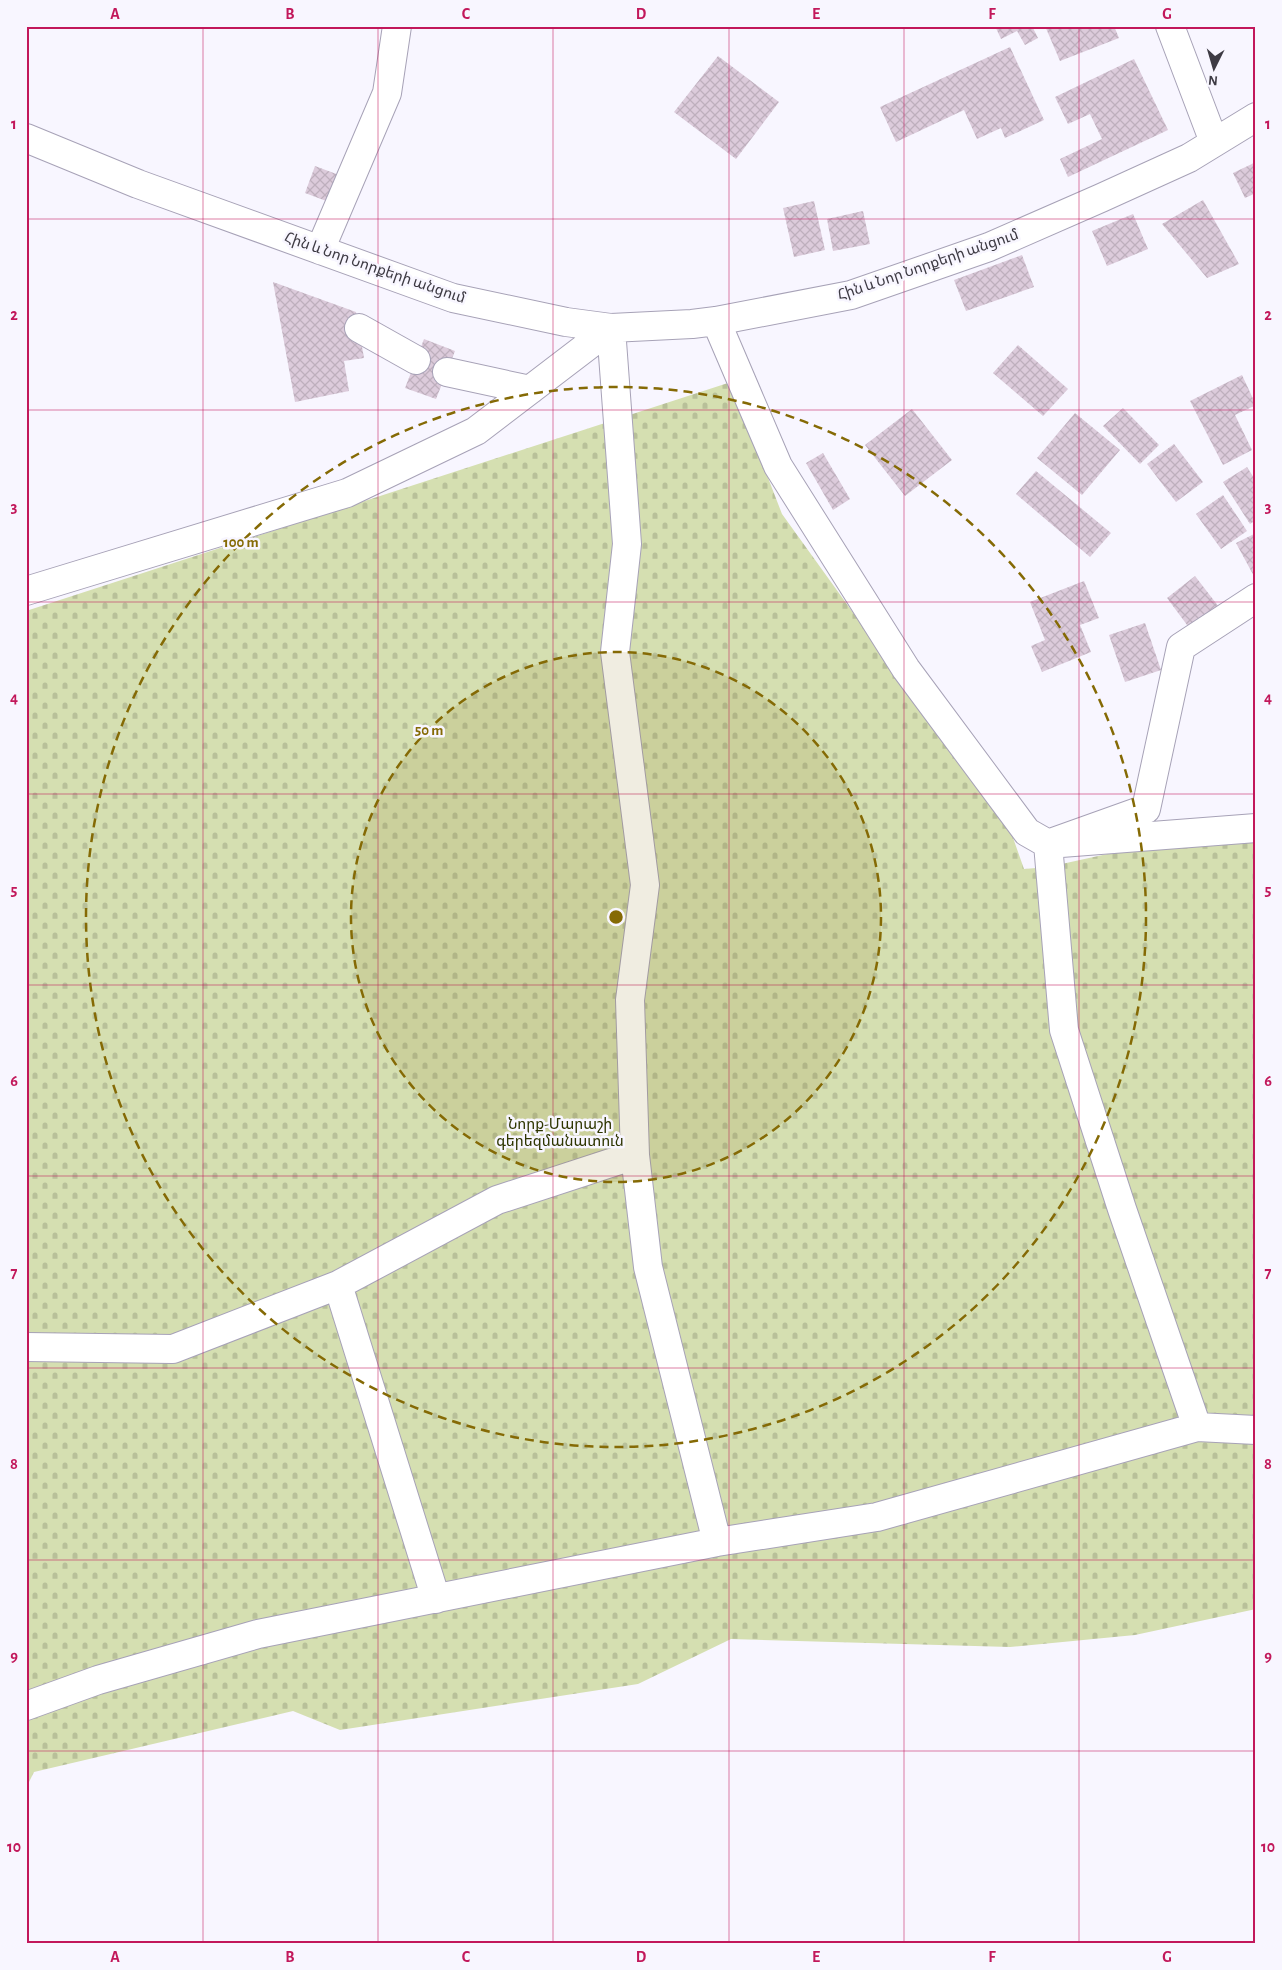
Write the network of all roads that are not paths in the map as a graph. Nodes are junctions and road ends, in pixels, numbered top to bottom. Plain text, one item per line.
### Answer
1 (397, 26) edge
2 (1170, 26) edge
3 (1256, 117) edge
4 (26, 138) edge
5 (1214, 142) junction
6 (320, 250) junction
7 (716, 321) junction
8 (359, 328) dead end
9 (611, 328) junction
10 (416, 360) dead end
11 (447, 372) dead end
12 (530, 390) junction
13 (26, 591) edge
14 (1256, 598) edge
15 (1256, 828) edge
16 (1048, 844) junction
17 (635, 1155) junction
18 (338, 1285) junction
19 (26, 1348) edge
20 (1197, 1428) junction
21 (1256, 1430) edge
22 (717, 1542) junction
23 (436, 1599) junction
24 (26, 1706) edge

1 - 6 street
2 - 5 street
3 - 5 street, Հին և Նոր Նորքերի անցում
4 - 6 street, Հին և Նոր Նորքերի անցում
5 - 7 street, Հին և Նոր Նորքերի անցում
6 - 9 street, Հին և Նոր Նորքերի անցում
7 - 9 street, Հին և Նոր Նորքերի անցում
7 - 16 street
8 - 10 street
9 - 12 street
9 - 17 street
11 - 12 street
12 - 13 street
14 - 16 street
15 - 16 street
16 - 20 street
17 - 18 street
17 - 22 street
18 - 19 street
18 - 23 street
20 - 21 street
20 - 22 street
22 - 23 street
23 - 24 street

